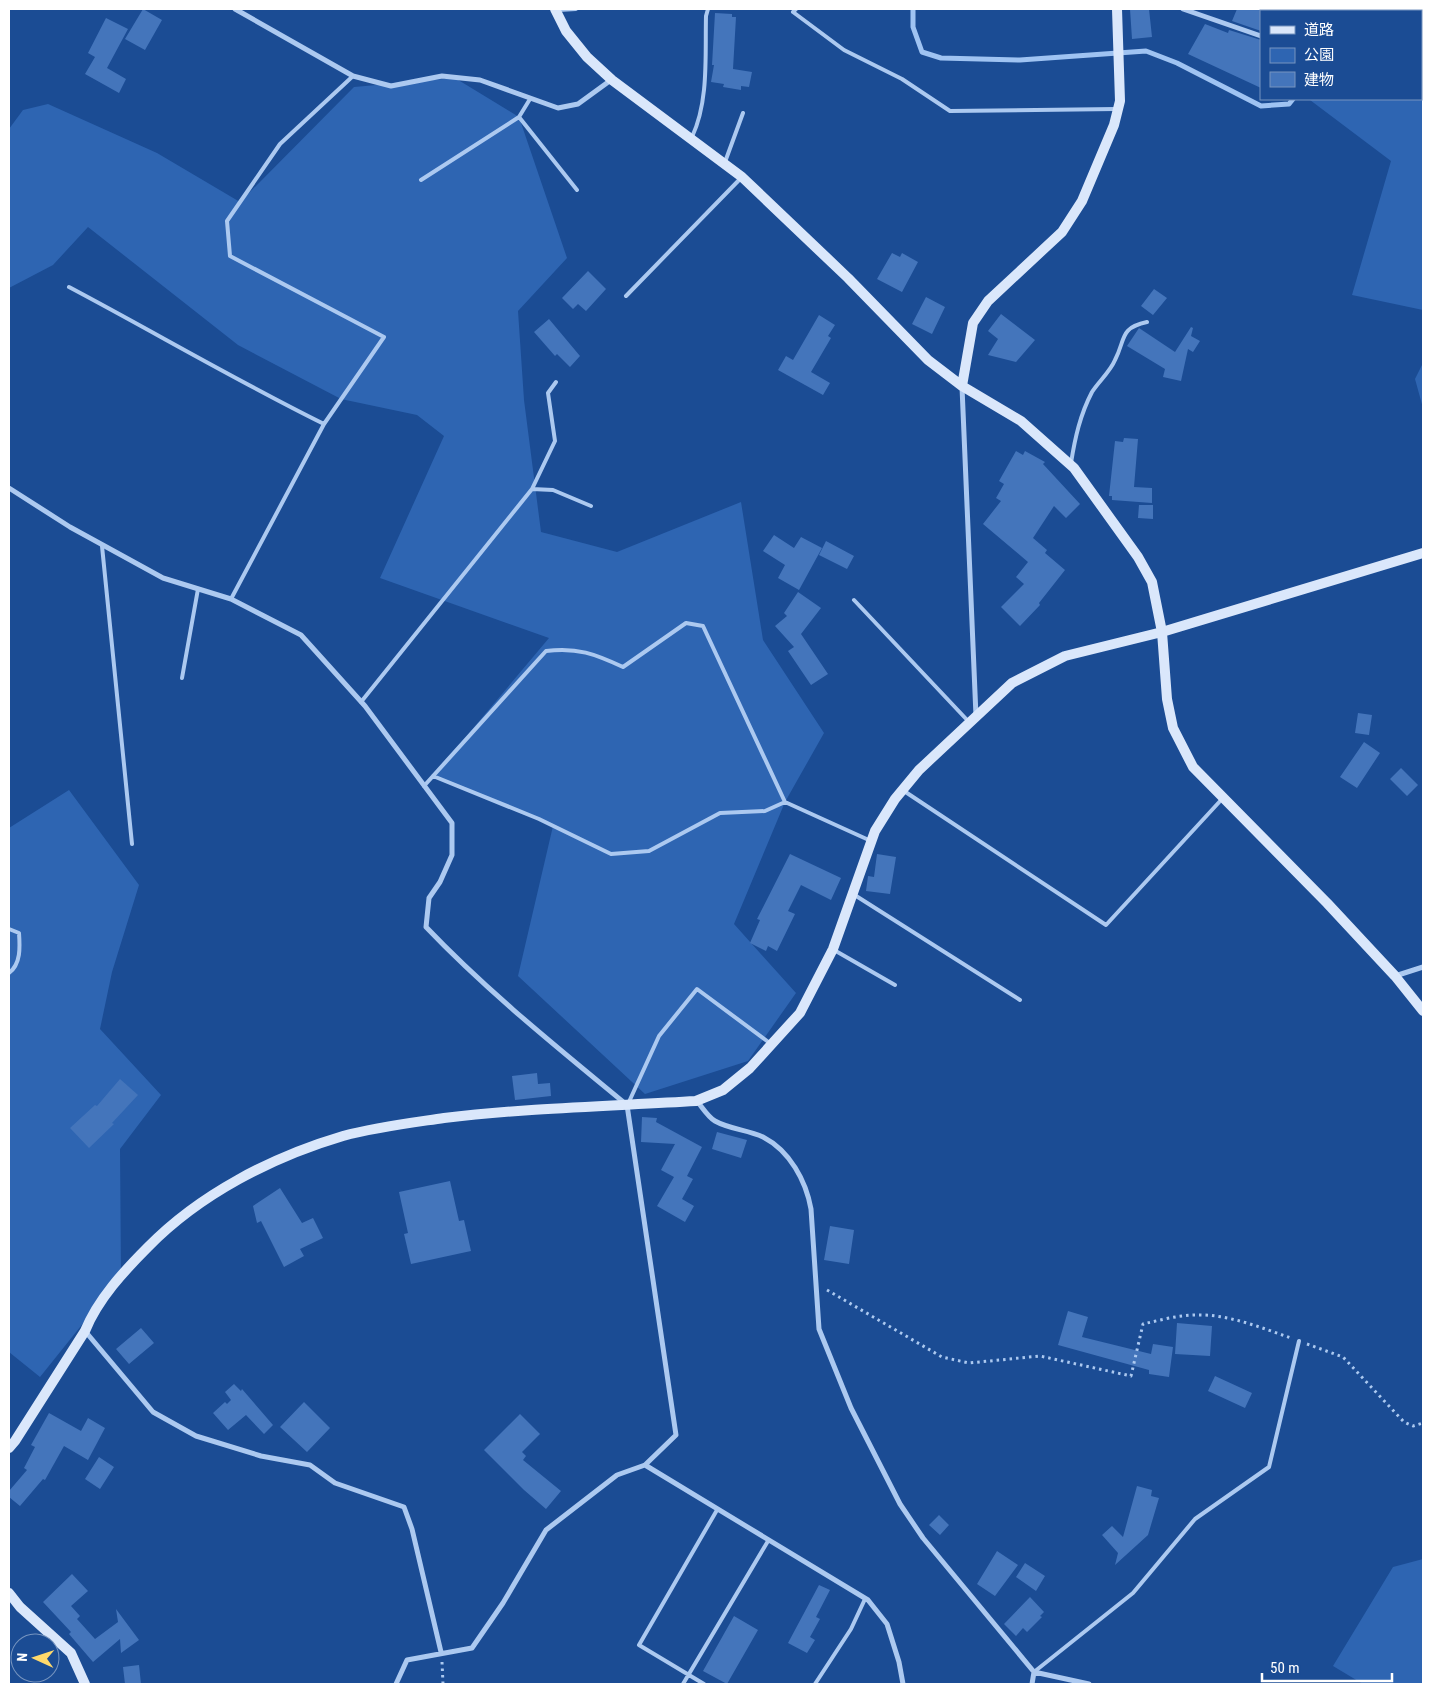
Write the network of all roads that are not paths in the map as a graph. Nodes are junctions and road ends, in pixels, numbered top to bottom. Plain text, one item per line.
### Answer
1 (235, 9) edge
2 (576, 9) edge
3 (708, 9) edge
4 (796, 9) edge
5 (1116, 9) edge
6 (1183, 9) edge
7 (555, 10) edge
8 (1260, 36) edge
9 (354, 76) junction
10 (612, 80) junction
11 (530, 99) junction
12 (1118, 110) junction
13 (743, 112) dead end
14 (519, 117) junction
15 (691, 139) junction
16 (725, 164) junction
17 (742, 178) junction
18 (421, 180) dead end
19 (577, 190) dead end
20 (69, 287) dead end
21 (626, 296) dead end
22 (1147, 322) dead end
23 (556, 382) dead end
24 (962, 386) junction
25 (324, 424) junction
26 (1070, 465) junction
27 (9, 488) edge
28 (532, 488) junction
29 (591, 506) dead end
30 (102, 546) junction
31 (1423, 553) edge
32 (198, 589) junction
33 (231, 599) junction
34 (854, 600) dead end
35 (1162, 632) junction
36 (182, 678) dead end
37 (361, 702) junction
38 (973, 720) junction
39 (433, 776) junction
40 (424, 786) junction
41 (902, 790) junction
42 (1222, 798) junction
43 (785, 802) junction
44 (871, 841) junction
45 (132, 844) dead end
46 (852, 894) junction
47 (9, 929) edge
48 (833, 949) junction
49 (1423, 967) edge
50 (9, 973) edge
51 (1395, 976) junction
52 (895, 985) dead end
53 (1020, 1000) dead end
54 (1423, 1011) edge
55 (773, 1046) junction
56 (696, 1101) junction
57 (627, 1105) junction
58 (85, 1331) junction
59 (1299, 1341) road end
60 (9, 1448) edge
61 (645, 1465) junction
62 (717, 1510) junction
63 (768, 1541) junction
64 (9, 1593) edge
65 (865, 1598) junction
66 (441, 1652) junction
67 (1034, 1672) junction
68 (689, 1676) junction
69 (85, 1684) edge
70 (396, 1684) edge
71 (683, 1684) edge
72 (704, 1684) edge
73 (816, 1684) edge
74 (904, 1684) edge
75 (1032, 1684) edge
76 (1089, 1684) edge

1 - 9 street
2 - 7 lane
3 - 15 lane
4 - 12 lane
5 - 12 street
6 - 8 street
7 - 10 street
9 - 11 street
9 - 25 lane
10 - 11 street
10 - 15 street
11 - 14 lane
12 - 24 street
13 - 16 lane
14 - 18 lane
14 - 19 lane
15 - 16 street
16 - 17 street
17 - 21 lane
17 - 24 street
20 - 25 lane
22 - 26 lane
23 - 28 lane
24 - 26 street
24 - 38 street
25 - 33 lane
26 - 35 street
27 - 30 street
28 - 29 lane
28 - 37 lane
30 - 32 street
30 - 45 lane
31 - 35 street
32 - 33 street
32 - 36 lane
33 - 37 street
34 - 38 lane
35 - 38 street
35 - 42 street
37 - 40 street
38 - 41 street
39 - 40 lane
39 - 43 lane
39 - 43 lane
40 - 57 street
41 - 42 lane
41 - 44 street
42 - 51 street
43 - 44 lane
44 - 46 street
46 - 48 street
46 - 53 lane
47 - 50 lane
48 - 52 lane
48 - 55 street
49 - 51 street
51 - 54 street
55 - 56 street
55 - 57 lane
56 - 57 street
56 - 67 street
57 - 58 street
57 - 61 street
58 - 60 street
58 - 66 street
59 - 67 lane
61 - 62 street
61 - 66 street
62 - 63 street
62 - 68 lane
63 - 65 street
63 - 68 lane
64 - 69 street
65 - 73 lane
65 - 74 street
66 - 70 street
67 - 75 street
67 - 76 street
68 - 71 lane
68 - 72 lane

